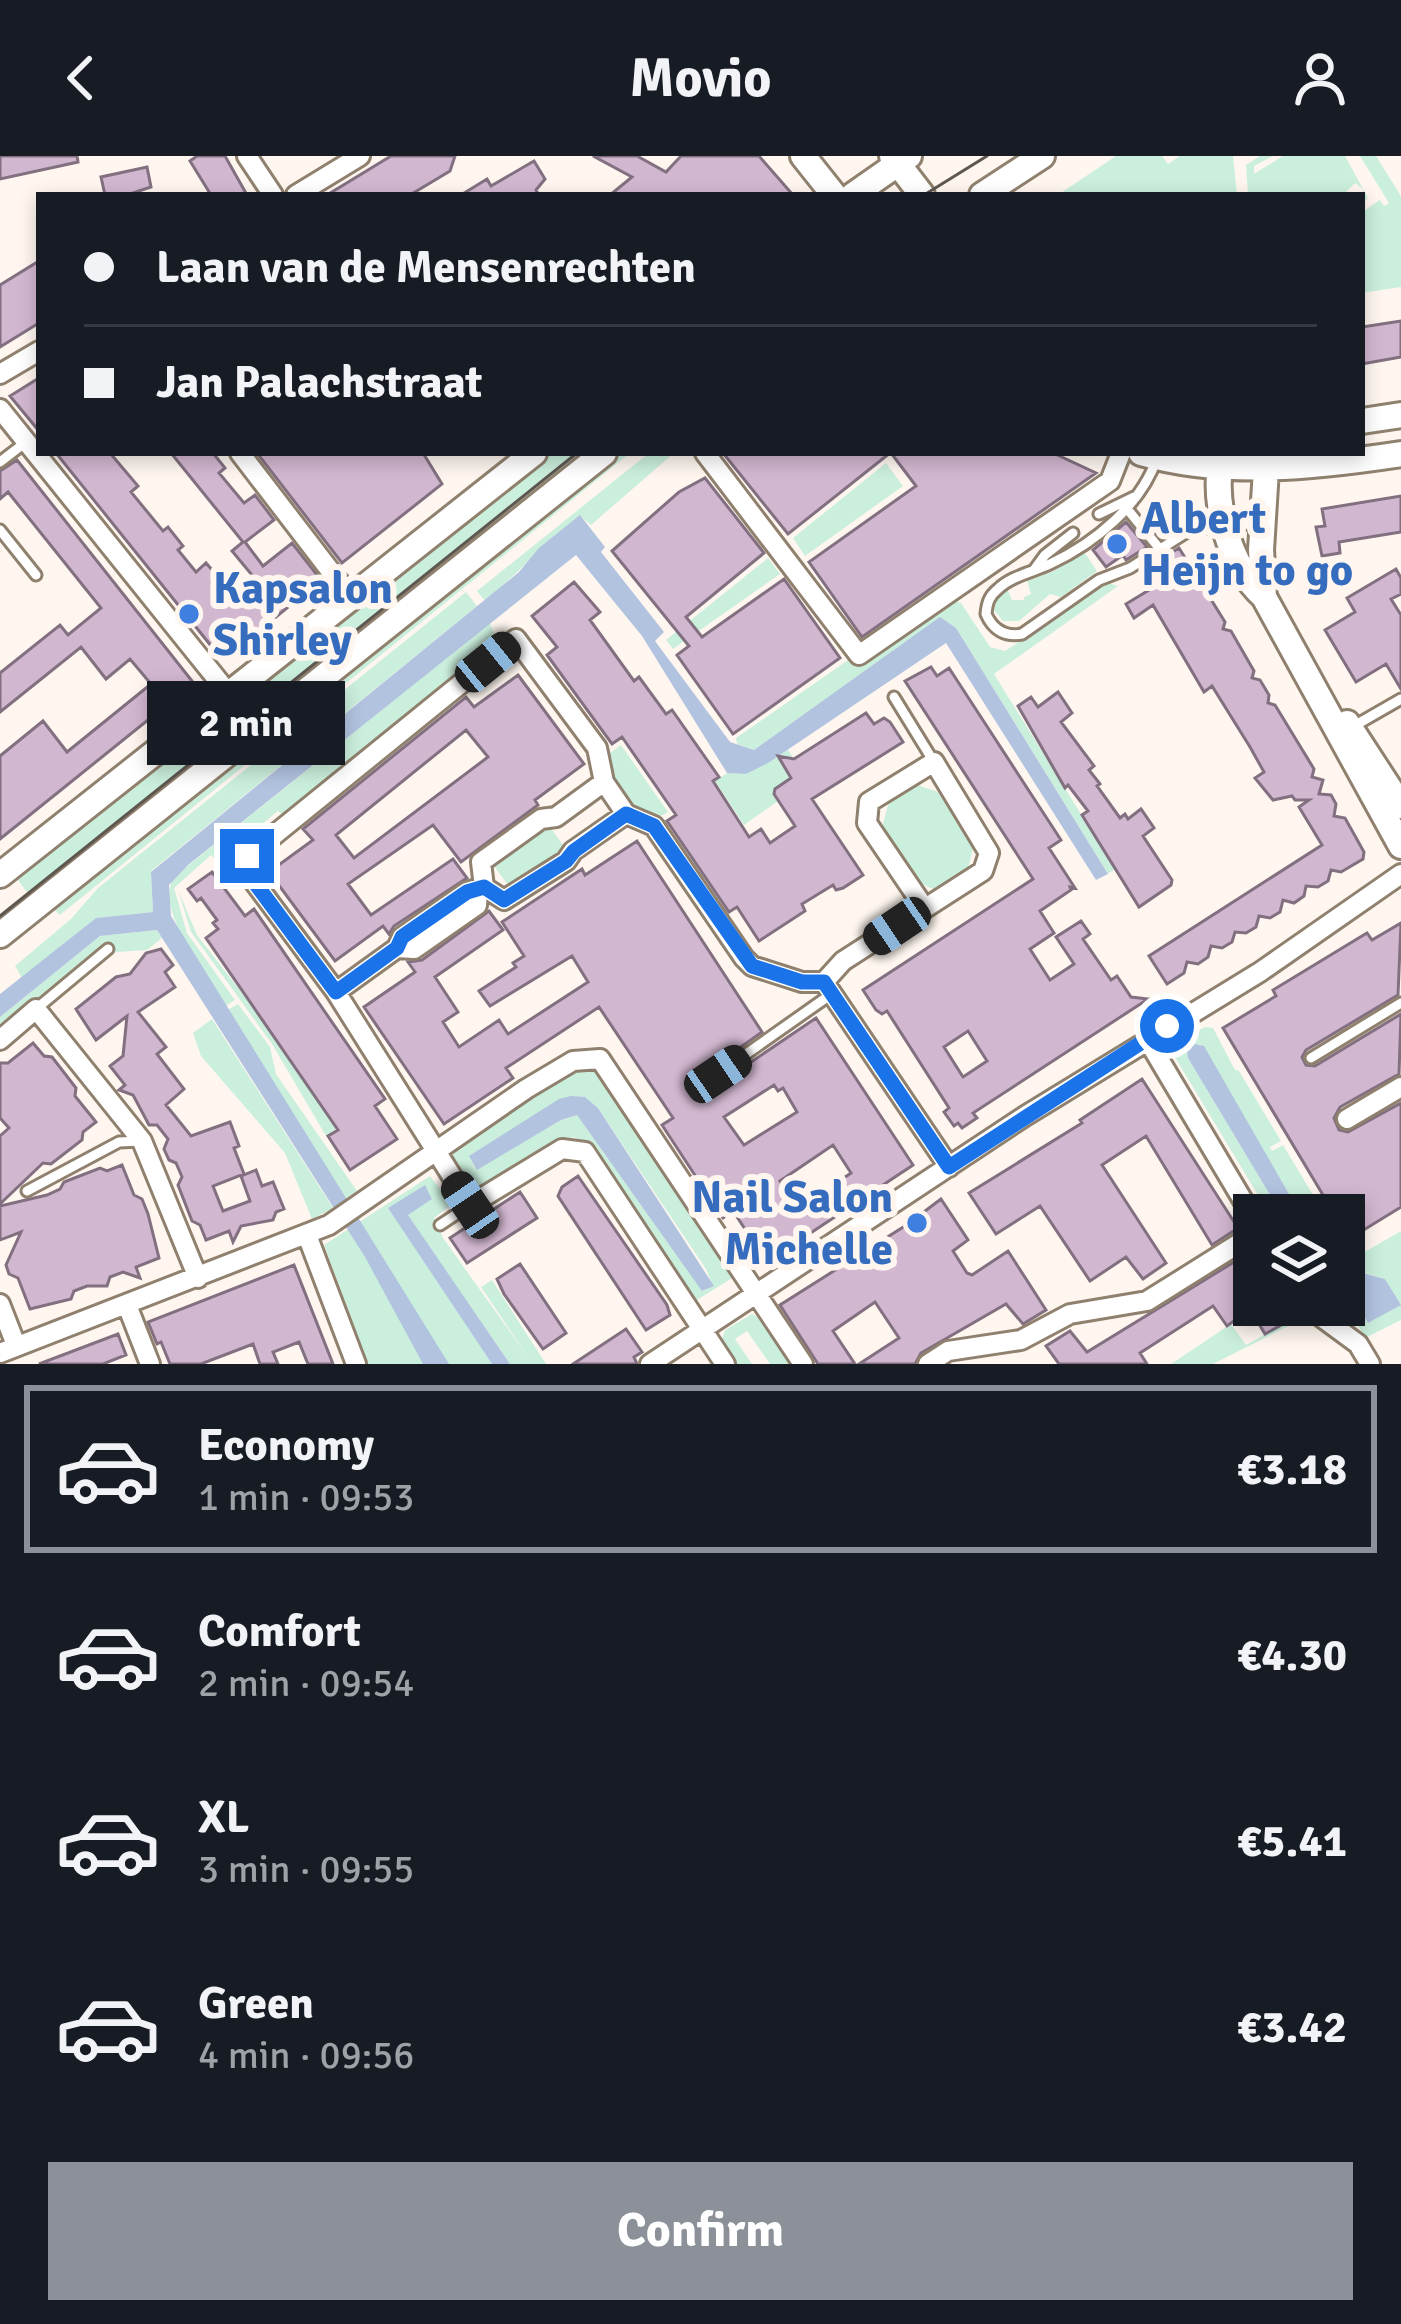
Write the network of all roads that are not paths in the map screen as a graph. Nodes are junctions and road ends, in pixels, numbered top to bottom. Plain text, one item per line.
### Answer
1 (247, 156) edge
2 (360, 156) edge
3 (803, 156) edge
4 (1042, 156) edge
5 (899, 158) edge
6 (271, 192) edge
7 (301, 192) edge
8 (832, 192) edge
9 (857, 192) edge
10 (920, 192) edge
11 (987, 192) edge
12 (36, 353) edge
13 (0, 374) edge
14 (0, 409) edge
15 (1401, 415) edge
16 (1365, 421) edge
17 (26, 442) junction
18 (36, 454) edge
19 (1401, 454) edge
20 (37, 456) edge
21 (242, 456) edge
22 (530, 456) edge
23 (600, 456) edge
24 (706, 456) edge
25 (1120, 456) edge
26 (1149, 456) edge
27 (1163, 456) edge
28 (1221, 460) edge
29 (1266, 460) edge
30 (0, 462) edge
31 (1138, 494) junction
32 (1128, 510) junction
33 (1099, 514) dead end
34 (1262, 524) junction
35 (1226, 528) junction
36 (0, 530) edge
37 (1073, 533) dead end
38 (1159, 548) junction
39 (1033, 572) junction
40 (36, 575) dead end
41 (1264, 597) junction
42 (352, 599) junction
43 (229, 694) junction
44 (893, 697) dead end
45 (1401, 699) edge
46 (1344, 732) junction
47 (934, 762) junction
48 (604, 782) junction
49 (1394, 800) edge
50 (626, 814) junction
51 (1401, 846) edge
52 (1401, 874) edge
53 (0, 875) edge
54 (481, 889) junction
55 (924, 908) junction
56 (0, 935) edge
57 (108, 949) dead end
58 (828, 988) junction
59 (336, 992) junction
60 (1401, 1004) edge
61 (36, 1009) junction
62 (0, 1040) edge
63 (1147, 1040) junction
64 (1311, 1058) dead end
65 (702, 1085) dead end
66 (1401, 1087) edge
67 (1346, 1118) dead end
68 (142, 1141) junction
69 (435, 1153) junction
70 (949, 1167) junction
71 (27, 1191) dead end
72 (1239, 1194) edge
73 (470, 1205) junction
74 (440, 1226) dead end
75 (307, 1235) junction
76 (1233, 1247) edge
77 (198, 1278) junction
78 (758, 1294) junction
79 (0, 1304) edge
80 (127, 1305) junction
81 (1334, 1326) edge
82 (703, 1330) junction
83 (8, 1349) edge
84 (150, 1364) edge
85 (356, 1364) edge
86 (650, 1364) edge
87 (725, 1364) edge
88 (803, 1364) edge
89 (928, 1364) edge
90 (1370, 1364) edge

1 - 6 street
2 - 7 street
3 - 8 main road
4 - 11 main road
5 - 9 main road
5 - 10 main road
12 - 13 street
14 - 17 street
15 - 16 main road
17 - 18 street
17 - 30 lane
19 - 29 main road
20 - 43 street
21 - 42 street
22 - 42 main road
23 - 56 main road
24 - 25 street
26 - 31 lane
27 - 28 main road
28 - 29 main road
28 - 35 main road
29 - 34 main road
31 - 32 lane
31 - 33 lane
32 - 38 lane
32 - 39 lane
34 - 35 lane
34 - 41 main road
35 - 38 lane
35 - 41 main road
36 - 40 lane
37 - 39 lane
38 - 39 lane
41 - 46 main road
42 - 43 main road
43 - 53 main road
44 - 47 lane
45 - 46 lane
46 - 49 main road
47 - 55 street
47 - 55 street
48 - 50 street
48 - 54 street
48 - 59 street
49 - 51 main road
50 - 54 street
50 - 58 street
52 - 63 street
54 - 59 street
55 - 58 street
57 - 61 lane
58 - 65 lane
58 - 70 street
59 - 69 street
60 - 64 lane
61 - 62 street
61 - 68 street
63 - 70 street
63 - 72 street
66 - 67 street
68 - 71 lane
68 - 77 street
69 - 73 street
69 - 75 street
69 - 78 street
70 - 78 street
73 - 74 lane
73 - 82 street
75 - 77 street
75 - 85 street
76 - 89 street
77 - 80 street
78 - 82 street
78 - 88 street
79 - 83 street
80 - 83 street
80 - 84 street
81 - 90 street
82 - 86 street
82 - 87 street

